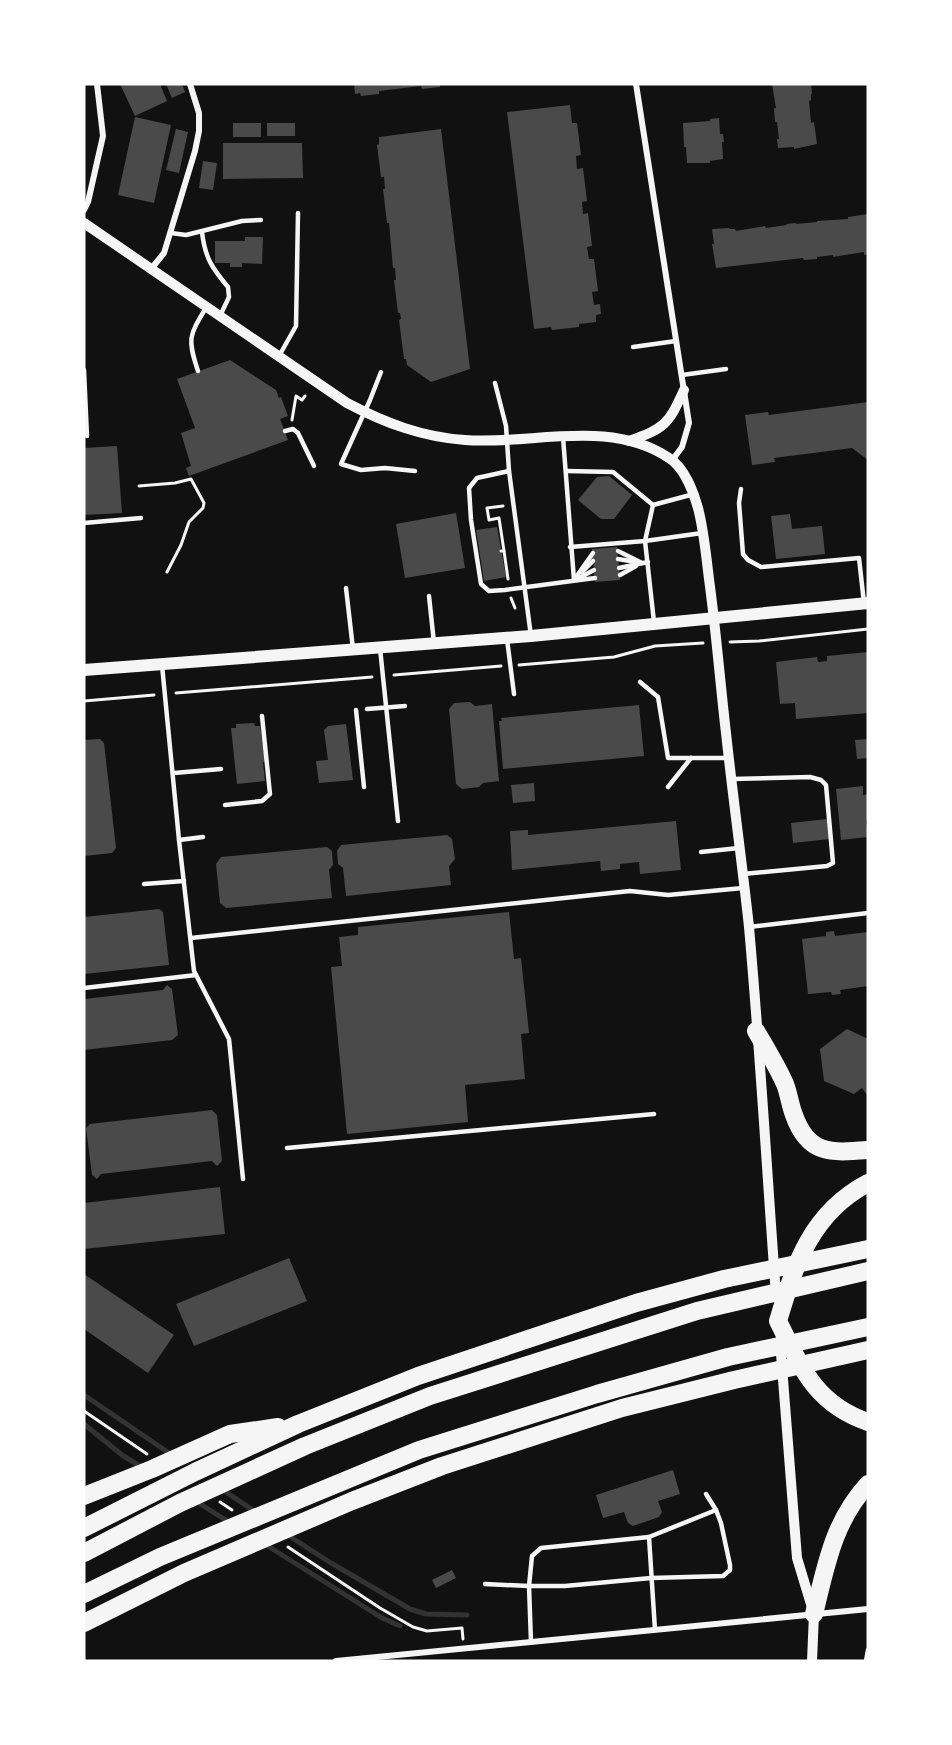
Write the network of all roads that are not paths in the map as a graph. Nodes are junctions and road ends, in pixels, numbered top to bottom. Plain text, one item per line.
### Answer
1 (97, 84) edge
2 (190, 84) edge
3 (636, 84) edge
4 (84, 210) edge
5 (298, 213) dead end
6 (261, 220) dead end
7 (84, 223) edge
8 (202, 232) junction
9 (171, 233) junction
10 (151, 269) junction
11 (207, 306) junction
12 (220, 316) junction
13 (676, 341) junction
14 (633, 347) dead end
15 (279, 356) junction
16 (726, 369) dead end
17 (84, 370) edge
18 (198, 371) dead end
19 (381, 372) dead end
20 (682, 375) junction
21 (495, 383) dead end
22 (684, 390) junction
23 (365, 412) junction
24 (288, 430) road end
25 (87, 436) dead end
26 (563, 436) junction
27 (506, 440) junction
28 (629, 441) junction
29 (673, 459) junction
30 (314, 466) dead end
31 (415, 471) dead end
32 (509, 471) junction
33 (567, 471) junction
34 (741, 489) dead end
35 (693, 494) junction
36 (653, 505) junction
37 (141, 518) dead end
38 (84, 523) edge
39 (703, 533) junction
40 (645, 541) junction
41 (570, 547) junction
42 (618, 550) dead end
43 (593, 553) dead end
44 (618, 559) dead end
45 (593, 561) dead end
46 (645, 562) junction
47 (619, 568) dead end
48 (594, 570) dead end
49 (620, 575) dead end
50 (595, 578) dead end
51 (574, 580) junction
52 (526, 587) junction
53 (346, 588) dead end
54 (429, 596) dead end
55 (866, 603) edge
56 (714, 619) junction
57 (654, 624) junction
58 (531, 636) junction
59 (507, 637) junction
60 (434, 643) junction
61 (380, 647) junction
62 (353, 649) junction
63 (162, 665) junction
64 (84, 670) edge
65 (640, 682) dead end
66 (514, 694) dead end
67 (405, 706) dead end
68 (386, 707) junction
69 (367, 709) dead end
70 (356, 710) dead end
71 (262, 716) dead end
72 (691, 758) junction
73 (729, 758) junction
74 (221, 769) dead end
75 (174, 773) junction
76 (732, 779) junction
77 (364, 787) dead end
78 (668, 787) dead end
79 (225, 805) dead end
80 (398, 821) dead end
81 (203, 837) dead end
82 (179, 840) junction
83 (739, 848) junction
84 (701, 852) dead end
85 (742, 874) junction
86 (184, 881) junction
87 (144, 884) dead end
88 (744, 888) junction
89 (868, 913) edge
90 (748, 927) junction
91 (190, 938) junction
92 (196, 975) junction
93 (84, 988) edge
94 (756, 1031) junction
95 (654, 1114) dead end
96 (287, 1148) dead end
97 (868, 1150) edge
98 (243, 1179) dead end
99 (868, 1183) edge
100 (865, 1249) edge
101 (866, 1272) edge
102 (778, 1321) junction
103 (868, 1327) edge
104 (868, 1350) edge
105 (868, 1422) edge
106 (298, 1424) junction
107 (868, 1484) edge
108 (706, 1494) dead end
109 (87, 1495) edge
110 (716, 1510) junction
111 (84, 1528) edge
112 (649, 1537) junction
113 (84, 1553) edge
114 (651, 1578) junction
115 (486, 1584) dead end
116 (529, 1586) junction
117 (84, 1594) edge
118 (868, 1609) edge
119 (814, 1614) junction
120 (84, 1623) edge
121 (655, 1630) junction
122 (531, 1642) junction
123 (868, 1650) edge
124 (375, 1659) edge
125 (336, 1661) edge
126 (812, 1661) edge
127 (866, 1661) edge

1 - 4 street
2 - 9 street
3 - 13 street
5 - 15 lane
6 - 8 lane
7 - 10 street
8 - 9 lane
8 - 12 lane
9 - 10 street
10 - 11 street
11 - 12 street
11 - 18 lane
12 - 15 street
13 - 14 lane
13 - 20 street
15 - 23 street
16 - 20 lane
17 - 25 lane
19 - 23 lane
20 - 22 street
21 - 27 lane
22 - 28 street
22 - 29 street
23 - 27 street
23 - 31 lane
24 - 30 lane
26 - 27 street
26 - 28 street
26 - 33 lane
27 - 32 lane
28 - 29 street
29 - 35 street
32 - 52 lane
32 - 52 lane
33 - 36 lane
33 - 41 lane
34 - 55 lane
35 - 36 lane
35 - 39 street
36 - 40 lane
37 - 38 lane
39 - 40 lane
39 - 56 street
40 - 41 lane
40 - 46 lane
41 - 51 lane
42 - 46 lane
43 - 51 lane
44 - 46 lane
45 - 51 lane
46 - 47 lane
46 - 49 lane
46 - 57 lane
48 - 51 lane
50 - 51 lane
51 - 52 lane
52 - 58 lane
53 - 62 lane
54 - 60 lane
55 - 56 main road
56 - 57 main road
56 - 73 street
57 - 58 main road
58 - 59 main road
59 - 60 main road
59 - 66 lane
60 - 61 main road
61 - 62 main road
61 - 68 lane
62 - 63 main road
63 - 64 main road
63 - 75 lane
65 - 72 lane
67 - 68 lane
68 - 69 lane
68 - 80 lane
70 - 77 lane
71 - 79 lane
72 - 73 lane
72 - 78 lane
73 - 76 street
74 - 75 lane
75 - 82 lane
76 - 83 street
76 - 85 lane
81 - 82 lane
82 - 86 lane
83 - 84 lane
83 - 85 street
85 - 88 street
86 - 87 lane
86 - 91 lane
88 - 90 street
88 - 91 lane
89 - 90 lane
90 - 94 street
91 - 92 lane
92 - 93 lane
92 - 98 lane
94 - 97 highway
94 - 102 street
95 - 96 lane
99 - 102 highway
100 - 106 highway
101 - 113 highway
102 - 105 highway
102 - 119 street
103 - 117 highway
104 - 120 highway
106 - 109 highway
106 - 111 highway
107 - 119 highway
108 - 110 lane
110 - 112 lane
110 - 114 lane
112 - 114 lane
112 - 116 lane
114 - 116 lane
114 - 121 lane
115 - 116 lane
116 - 122 lane
118 - 119 street
119 - 121 street
119 - 126 street
121 - 122 street
122 - 124 street
123 - 127 lane
124 - 125 street

